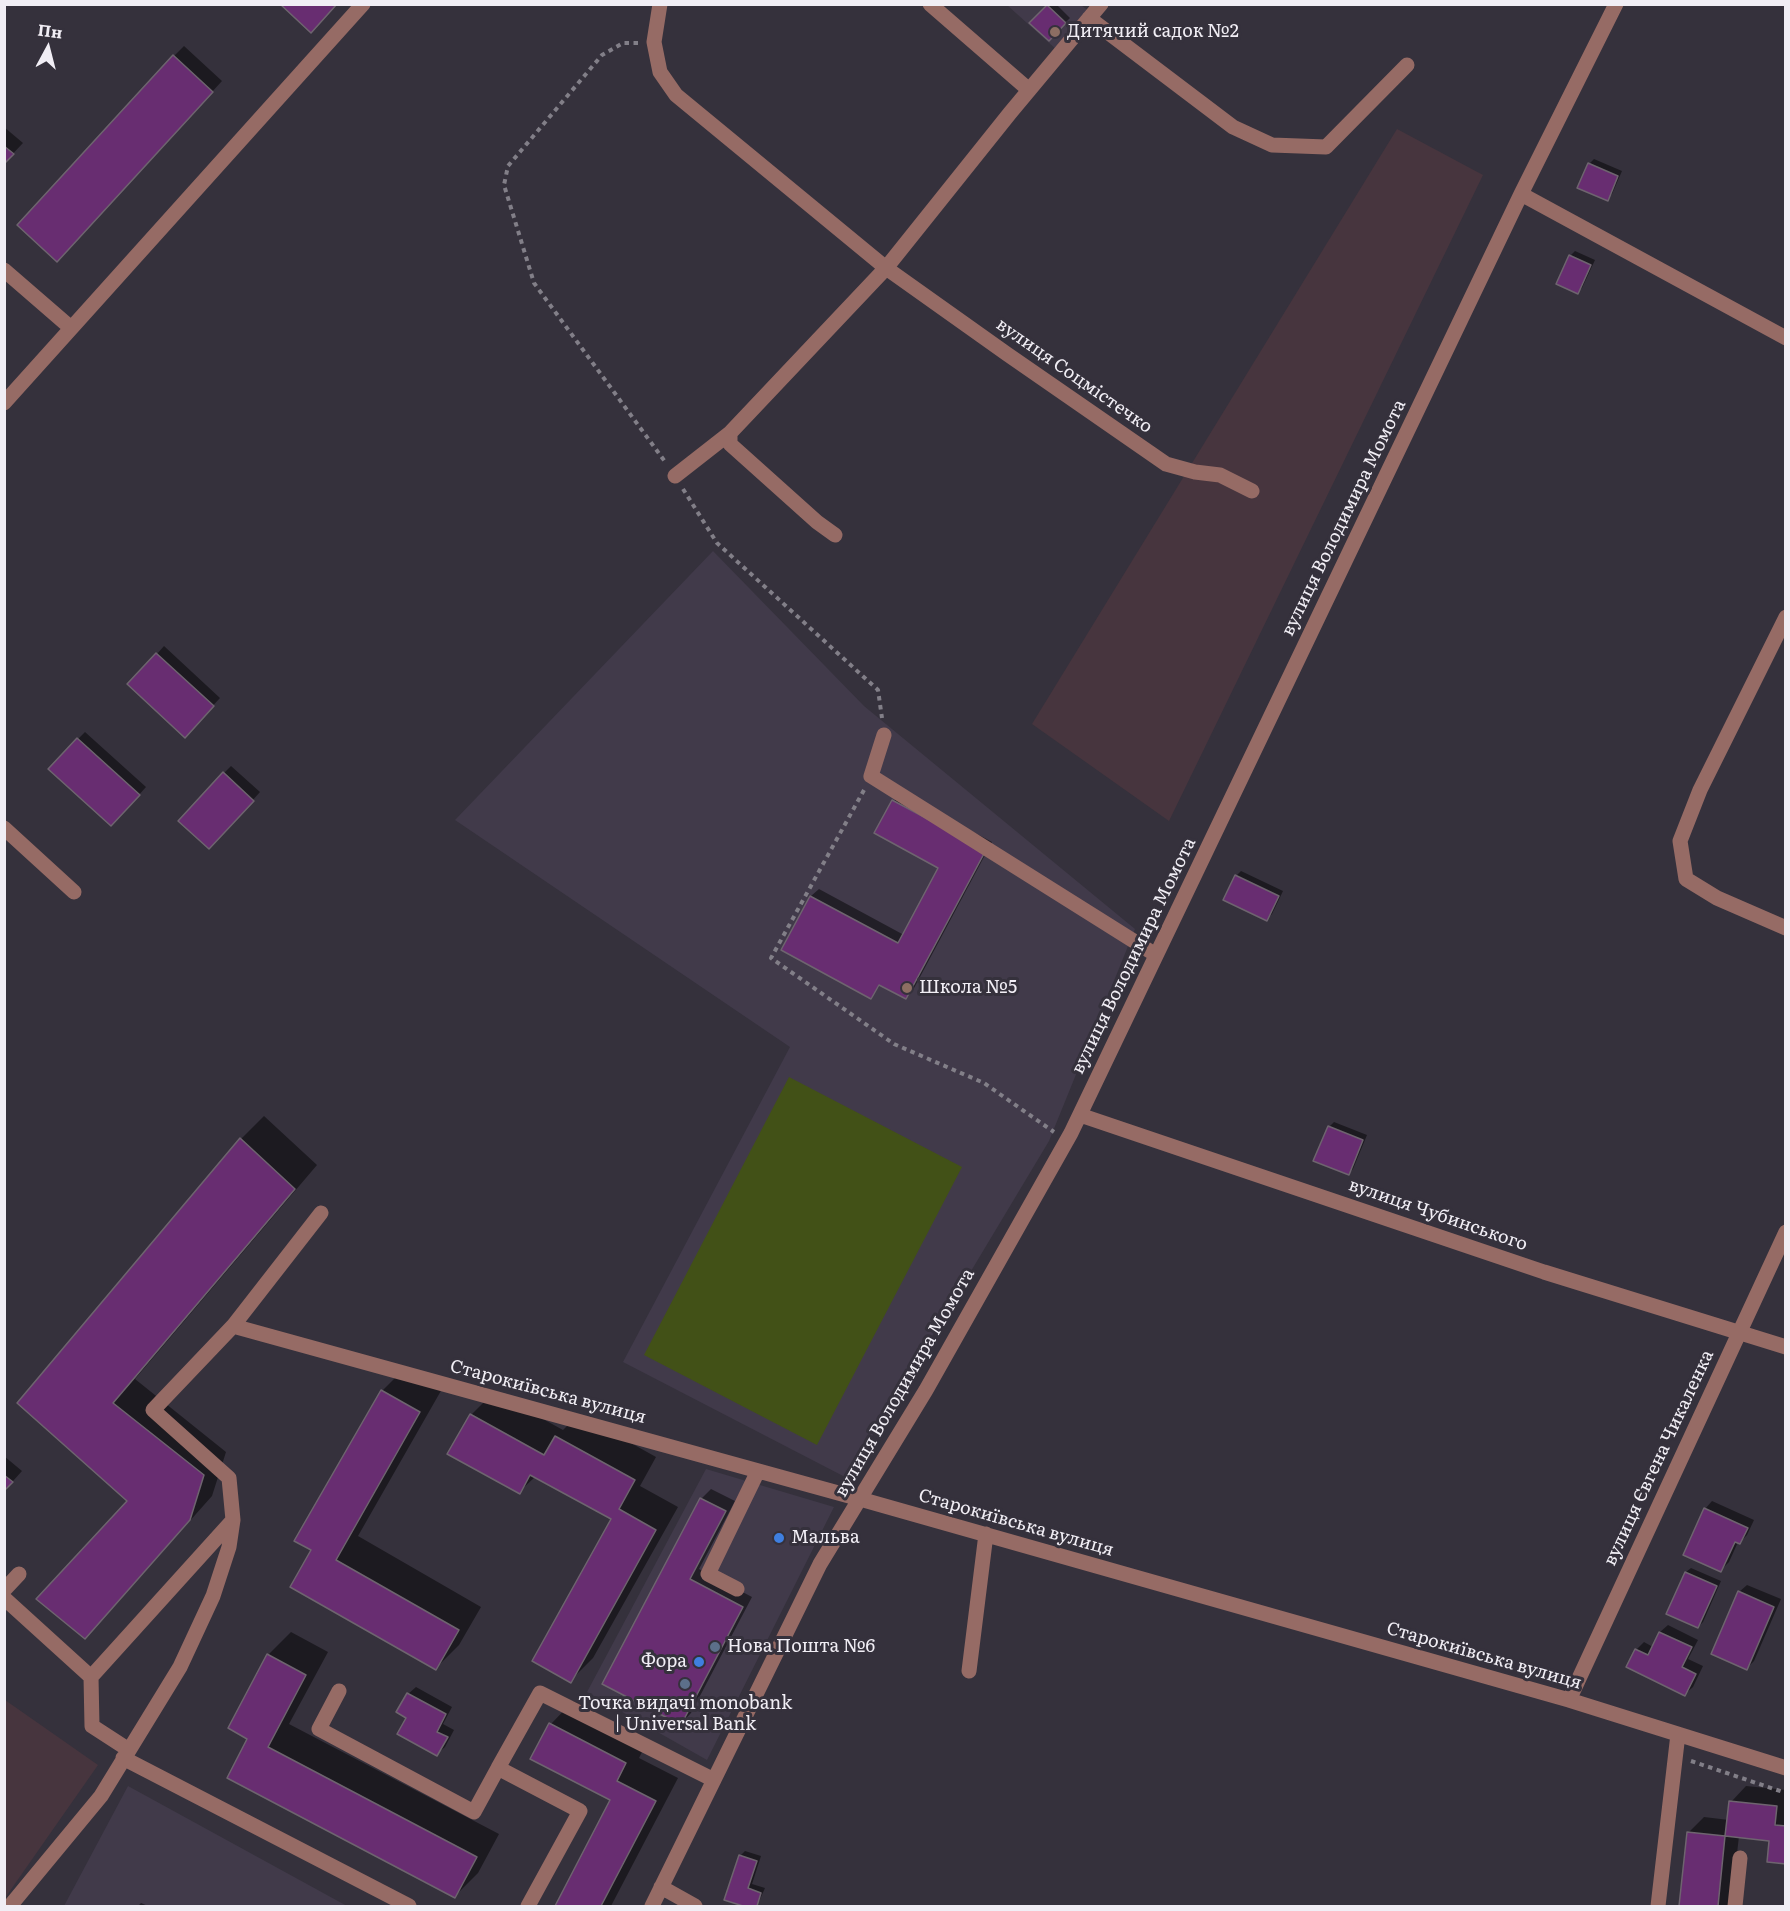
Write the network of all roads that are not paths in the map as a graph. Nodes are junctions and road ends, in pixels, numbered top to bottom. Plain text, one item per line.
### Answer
1 (363, 4) edge
2 (660, 4) edge
3 (930, 4) edge
4 (1101, 4) edge
5 (1616, 4) edge
6 (1089, 18) junction
7 (1407, 65) dead end
8 (1029, 90) junction
9 (1521, 194) junction
10 (886, 268) junction
11 (4, 270) edge
12 (71, 328) junction
13 (1785, 338) edge
14 (4, 403) edge
15 (730, 433) junction
16 (675, 476) road end
17 (1252, 491) dead end
18 (835, 535) dead end
19 (1785, 616) edge
20 (884, 735) road end
21 (4, 828) edge
22 (74, 892) dead end
23 (1785, 928) edge
24 (1156, 955) junction
25 (1080, 1115) junction
26 (321, 1213) dead end
27 (1785, 1232) edge
28 (233, 1326) junction
29 (1739, 1333) junction
30 (1785, 1347) edge
31 (758, 1471) junction
32 (860, 1499) junction
33 (233, 1520) junction
34 (986, 1534) junction
35 (19, 1574) dead end
36 (737, 1589) dead end
37 (4, 1590) edge
38 (4, 1598) edge
39 (969, 1671) dead end
40 (91, 1677) junction
41 (339, 1691) dead end
42 (1569, 1700) junction
43 (1678, 1734) junction
44 (126, 1754) junction
45 (498, 1768) junction
46 (1785, 1768) edge
47 (714, 1780) junction
48 (1740, 1858) dead end
49 (661, 1887) junction
50 (10, 1906) edge
51 (410, 1906) edge
52 (528, 1906) edge
53 (652, 1906) edge
54 (695, 1906) edge
55 (1658, 1906) edge
56 (1735, 1906) edge

1 - 12 street
2 - 10 street, вулиця Соцмістечко
3 - 8 street
4 - 6 street
5 - 9 street, вулиця Володимира Момота
6 - 7 street
6 - 8 street
8 - 10 street
9 - 13 street
9 - 24 street, вулиця Володимира Момота
10 - 15 street
10 - 17 street, вулиця Соцмістечко
11 - 12 street
12 - 14 street
15 - 16 street
15 - 18 street
19 - 23 street
20 - 24 street
21 - 22 street
24 - 25 street, вулиця Володимира Момота
25 - 29 street, вулиця Чубинського
25 - 32 street, вулиця Володимира Момота
26 - 28 street
27 - 29 street, вулиця Євгена Чикаленка
28 - 31 street, Старокиївська вулиця
28 - 33 street
29 - 30 street, вулиця Чубинського
29 - 42 street, вулиця Євгена Чикаленка
31 - 32 street, Старокиївська вулиця
31 - 36 street
32 - 34 street, Старокиївська вулиця
32 - 47 street, вулиця Володимира Момота
33 - 40 street
33 - 44 street
34 - 39 street
34 - 42 street, Старокиївська вулиця
35 - 37 street
38 - 40 street
40 - 44 street
41 - 45 street
42 - 43 street, Старокиївська вулиця
43 - 46 street, Старокиївська вулиця
43 - 55 street
44 - 50 street
44 - 51 street
45 - 47 street
45 - 52 street
47 - 49 street, вулиця Володимира Момота
48 - 56 street
49 - 53 street, вулиця Володимира Момота
49 - 54 street

